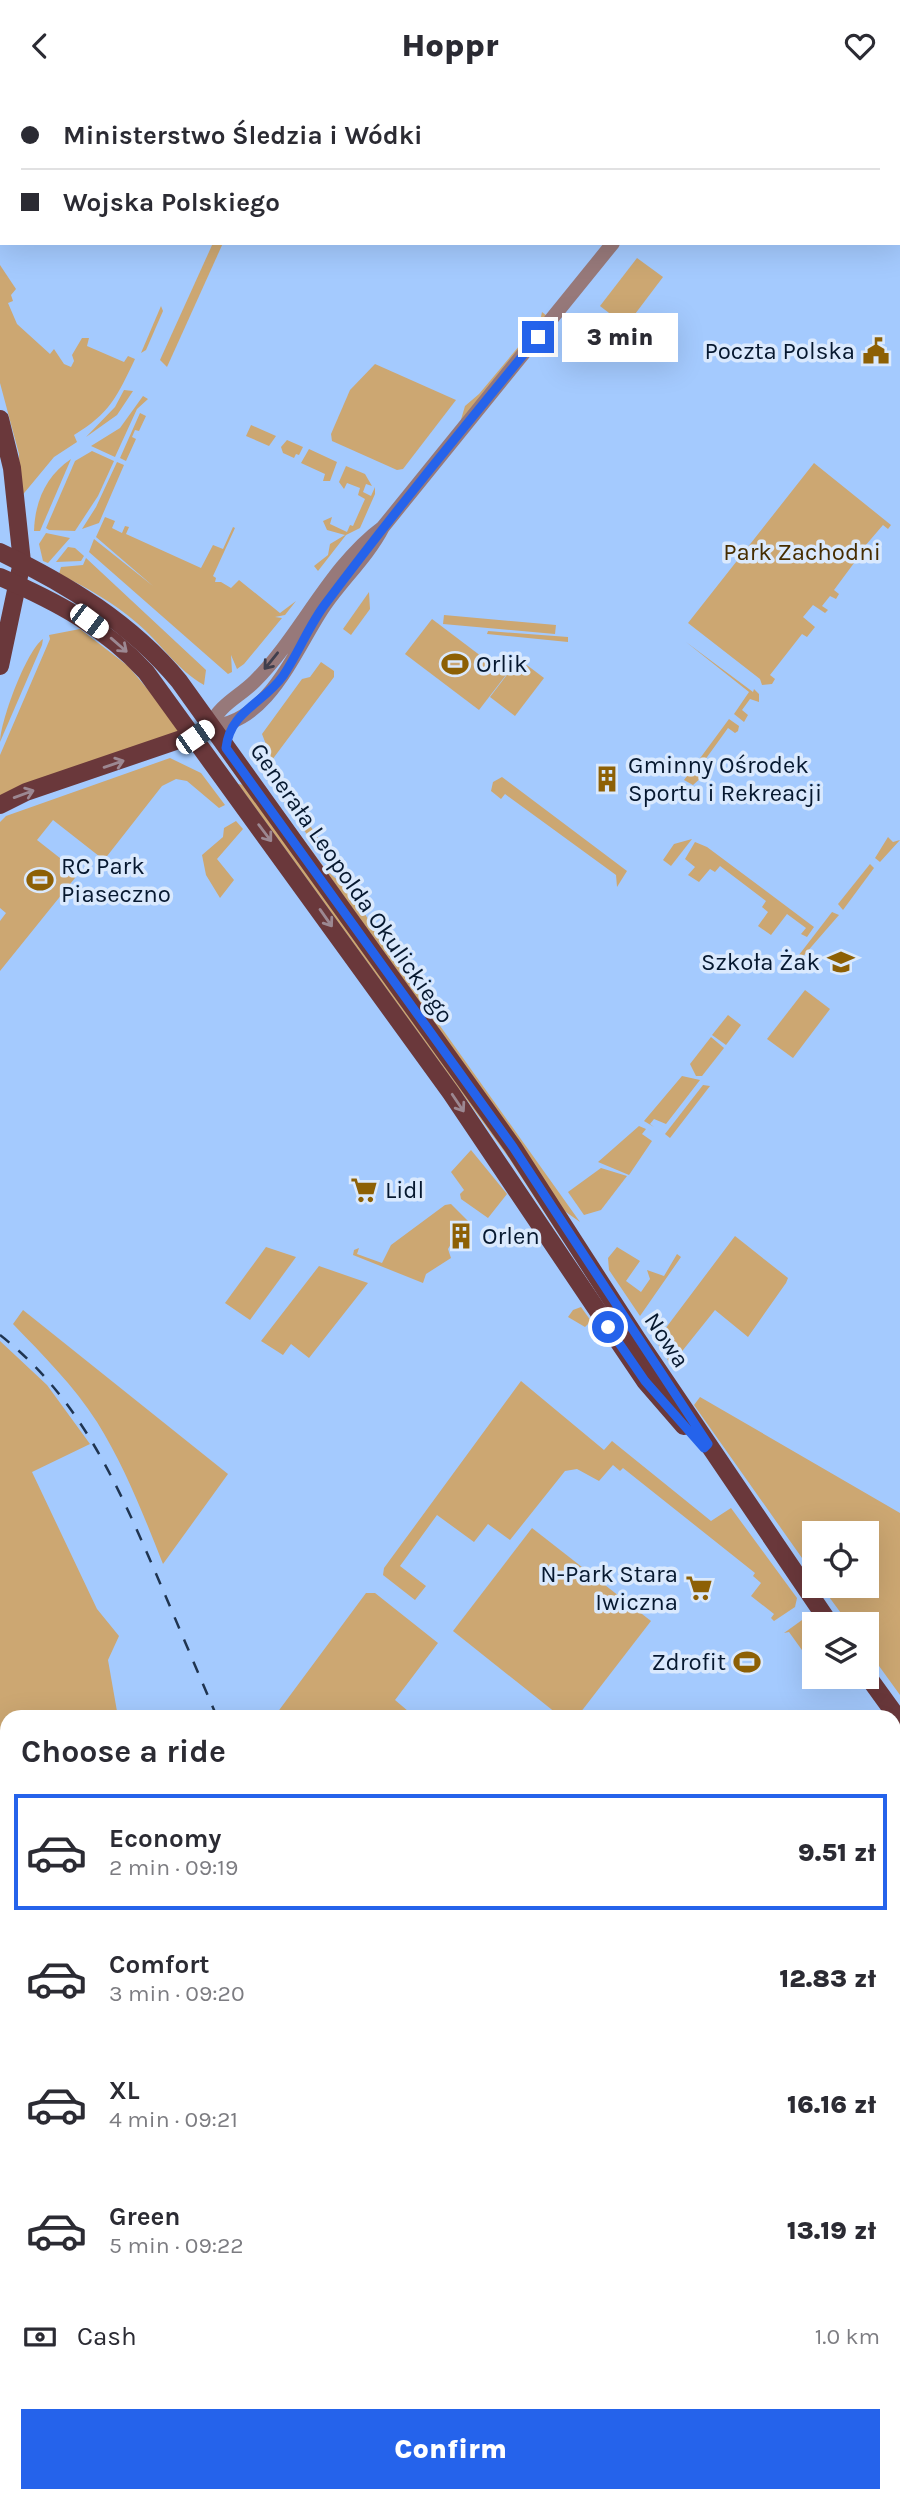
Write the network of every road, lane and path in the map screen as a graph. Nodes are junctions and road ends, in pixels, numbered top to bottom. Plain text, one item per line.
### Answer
1 (611, 245) edge
2 (0, 419) edge
3 (383, 527) junction
4 (0, 552) edge
5 (22, 562) junction
6 (0, 577) edge
7 (18, 584) junction
8 (0, 666) edge
9 (189, 695) junction
10 (223, 705) junction
11 (176, 711) junction
12 (234, 720) junction
13 (210, 726) junction
14 (195, 737) junction
15 (226, 748) junction
16 (0, 805) edge
17 (589, 1262) joint
18 (577, 1280) joint
19 (706, 1446) junction
20 (822, 1612) edge
21 (877, 1689) edge
22 (892, 1710) edge

1 - 3 street
2 - 5 main road
3 -> 10 street
3 - 12 street
4 - 5 main road, Generała Leopolda Okulickiego
5 - 7 main road
5 - 9 main road, Generała Leopolda Okulickiego
6 - 7 main road, Generała Leopolda Okulickiego
7 - 8 main road
7 -> 11 main road, Generała Leopolda Okulickiego
9 - 10 street
9 - 13 main road, Generała Leopolda Okulickiego
10 - 13 street
11 - 13 main road
11 - 14 main road, Generała Leopolda Okulickiego
12 - 13 street
12 - 15 street
13 - 14 main road
13 - 15 main road, Generała Leopolda Okulickiego
16 -> 14 main road
14 -> 18 main road, Generała Leopolda Okulickiego
15 - 17 main road, Generała Leopolda Okulickiego
17 - 19 main road, Nowa
18 - 19 main road, Nowa
19 - 20 main road, Nowa
21 - 22 main road

